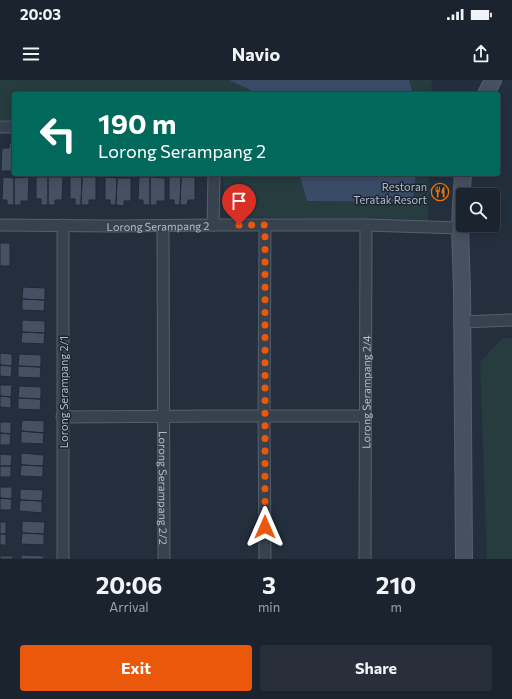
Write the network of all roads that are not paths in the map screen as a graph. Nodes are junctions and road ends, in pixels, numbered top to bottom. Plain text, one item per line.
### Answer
1 (493, 80) edge
2 (487, 92) edge
3 (0, 127) edge
4 (12, 127) edge
5 (214, 176) edge
6 (463, 176) edge
7 (462, 188) edge
8 (0, 225) edge
9 (64, 225) junction
10 (213, 225) junction
11 (265, 225) junction
12 (366, 225) junction
13 (163, 226) junction
14 (456, 228) edge
15 (460, 232) edge
16 (512, 320) edge
17 (462, 322) junction
18 (164, 416) junction
19 (264, 416) junction
20 (365, 416) junction
21 (62, 417) junction
22 (62, 559) edge
23 (164, 559) edge
24 (265, 559) edge
25 (365, 559) edge
26 (464, 559) edge

1 - 2 main road
3 - 4 street
5 - 10 street
6 - 7 main road
8 - 9 street, Lorong Serampang 2
9 - 13 street, Lorong Serampang 2
9 - 21 street, Lorong Serampang 2/1
10 - 11 street, Lorong Serampang 2
10 - 13 street, Lorong Serampang 2
11 - 12 street, Lorong Serampang 2
11 - 19 street
12 - 14 street, Lorong Serampang 2
12 - 20 street, Lorong Serampang 2/4
13 - 18 street, Lorong Serampang 2/2
15 - 17 main road
16 - 17 street
17 - 26 main road
18 - 19 street
18 - 21 street
18 - 23 street, Lorong Serampang 2/2
19 - 20 street
19 - 24 street
20 - 25 street, Lorong Serampang 2/4
21 - 22 street, Lorong Serampang 2/1

